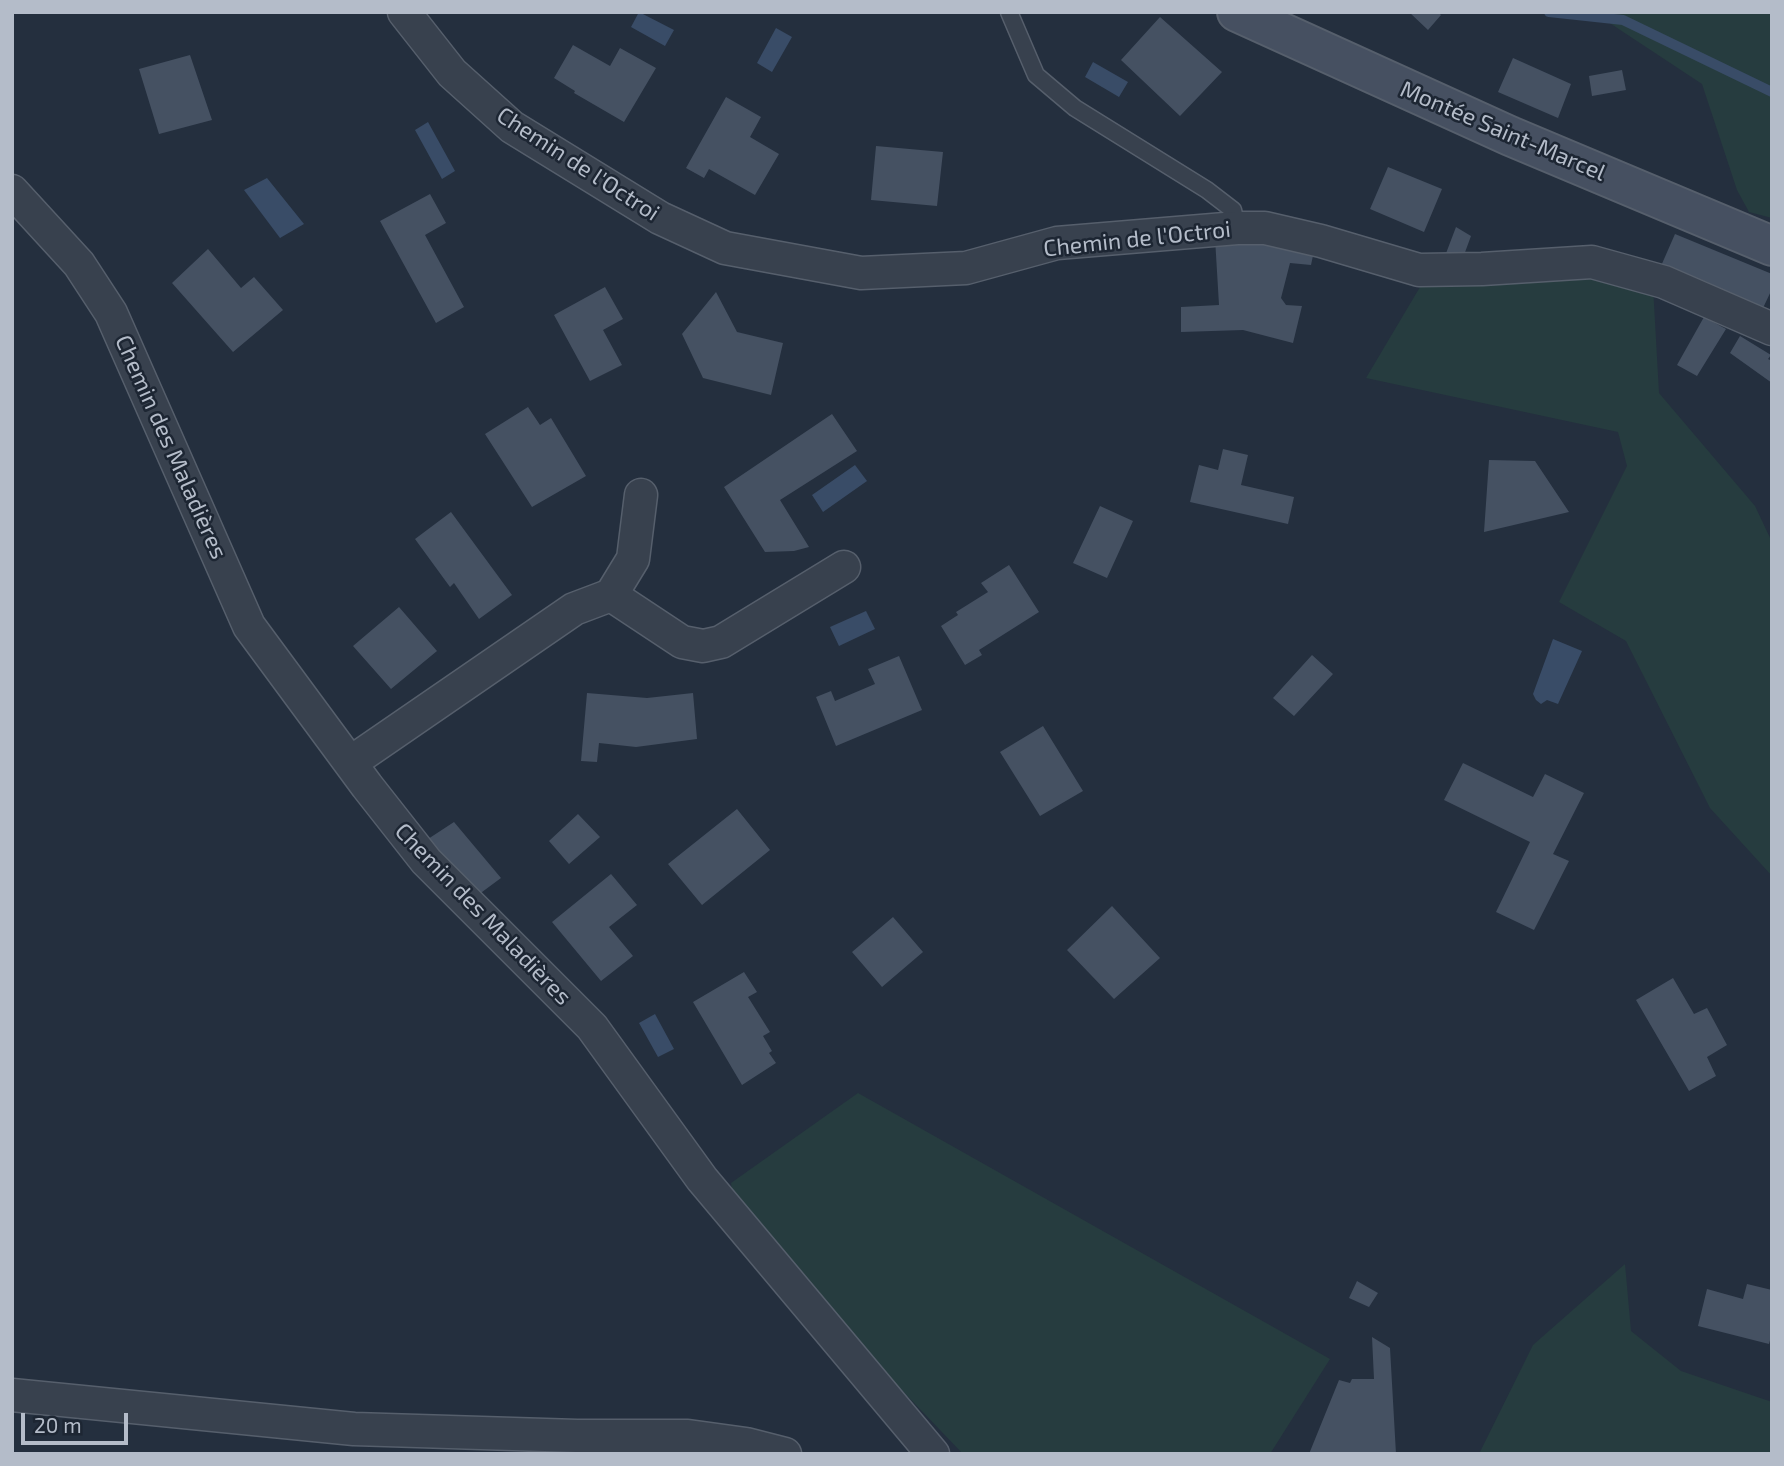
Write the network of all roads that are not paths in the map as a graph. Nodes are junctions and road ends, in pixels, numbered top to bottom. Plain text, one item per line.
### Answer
1 (404, 12) edge
2 (1009, 12) edge
3 (1237, 12) edge
4 (12, 191) edge
5 (1237, 228) junction
6 (1772, 246) edge
7 (1772, 329) edge
8 (641, 495) dead end
9 (844, 567) dead end
10 (611, 595) junction
11 (350, 763) junction
12 (12, 1395) edge
13 (785, 1454) edge
14 (933, 1454) edge

1 - 5 street, Chemin de l'Octroi
2 - 5 lane
3 - 6 main road, Montée Saint-Marcel
4 - 11 street, Chemin des Maladières
5 - 7 street, Chemin de l'Octroi
8 - 10 street
9 - 10 street
10 - 11 street
11 - 14 street, Chemin des Maladières
12 - 13 street

